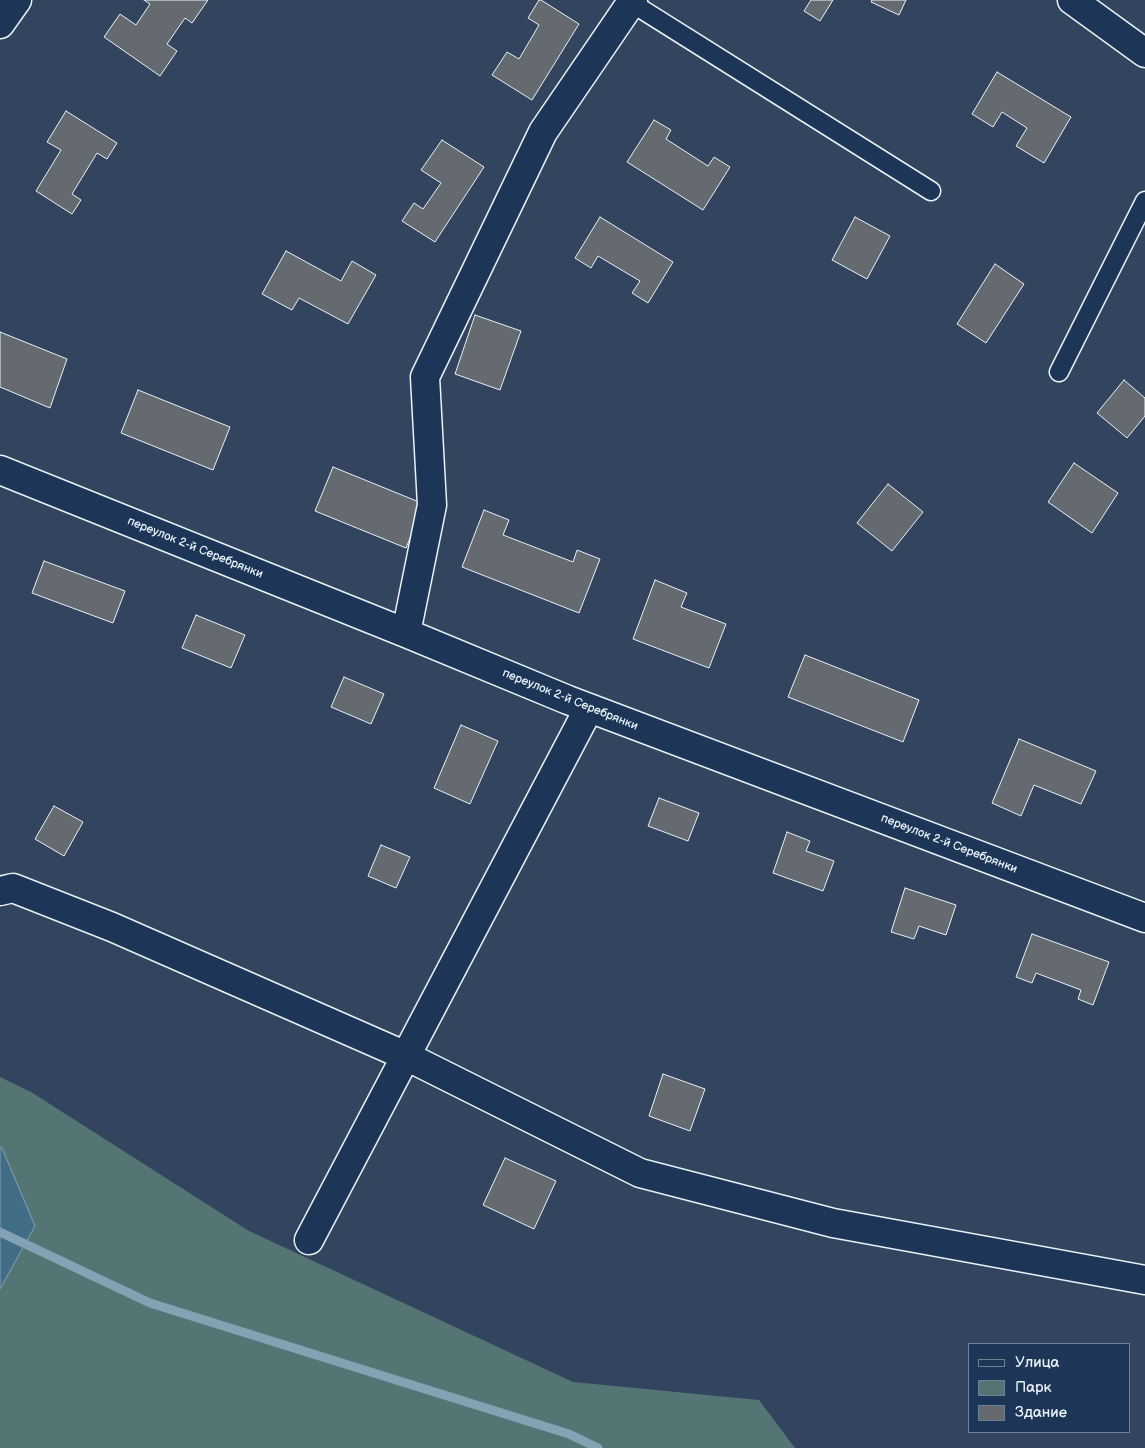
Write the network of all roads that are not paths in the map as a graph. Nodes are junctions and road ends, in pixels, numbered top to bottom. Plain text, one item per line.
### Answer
1 (17, 0) edge
2 (1072, 0) edge
3 (630, 1) edge
4 (0, 24) edge
5 (1145, 53) edge
6 (931, 191) dead end
7 (1145, 201) edge
8 (1059, 372) dead end
9 (0, 470) edge
10 (406, 633) junction
11 (589, 708) junction
12 (0, 890) edge
13 (1145, 918) edge
14 (406, 1056) junction
15 (309, 1240) dead end
16 (1145, 1280) edge

1 - 4 street
2 - 5 street
3 - 6 lane
3 - 10 street
7 - 8 lane
9 - 10 street, переулок 2-й Серебрянки
10 - 11 street, переулок 2-й Серебрянки
11 - 13 street, переулок 2-й Серебрянки
11 - 14 street
12 - 14 street
14 - 15 street
14 - 16 street

